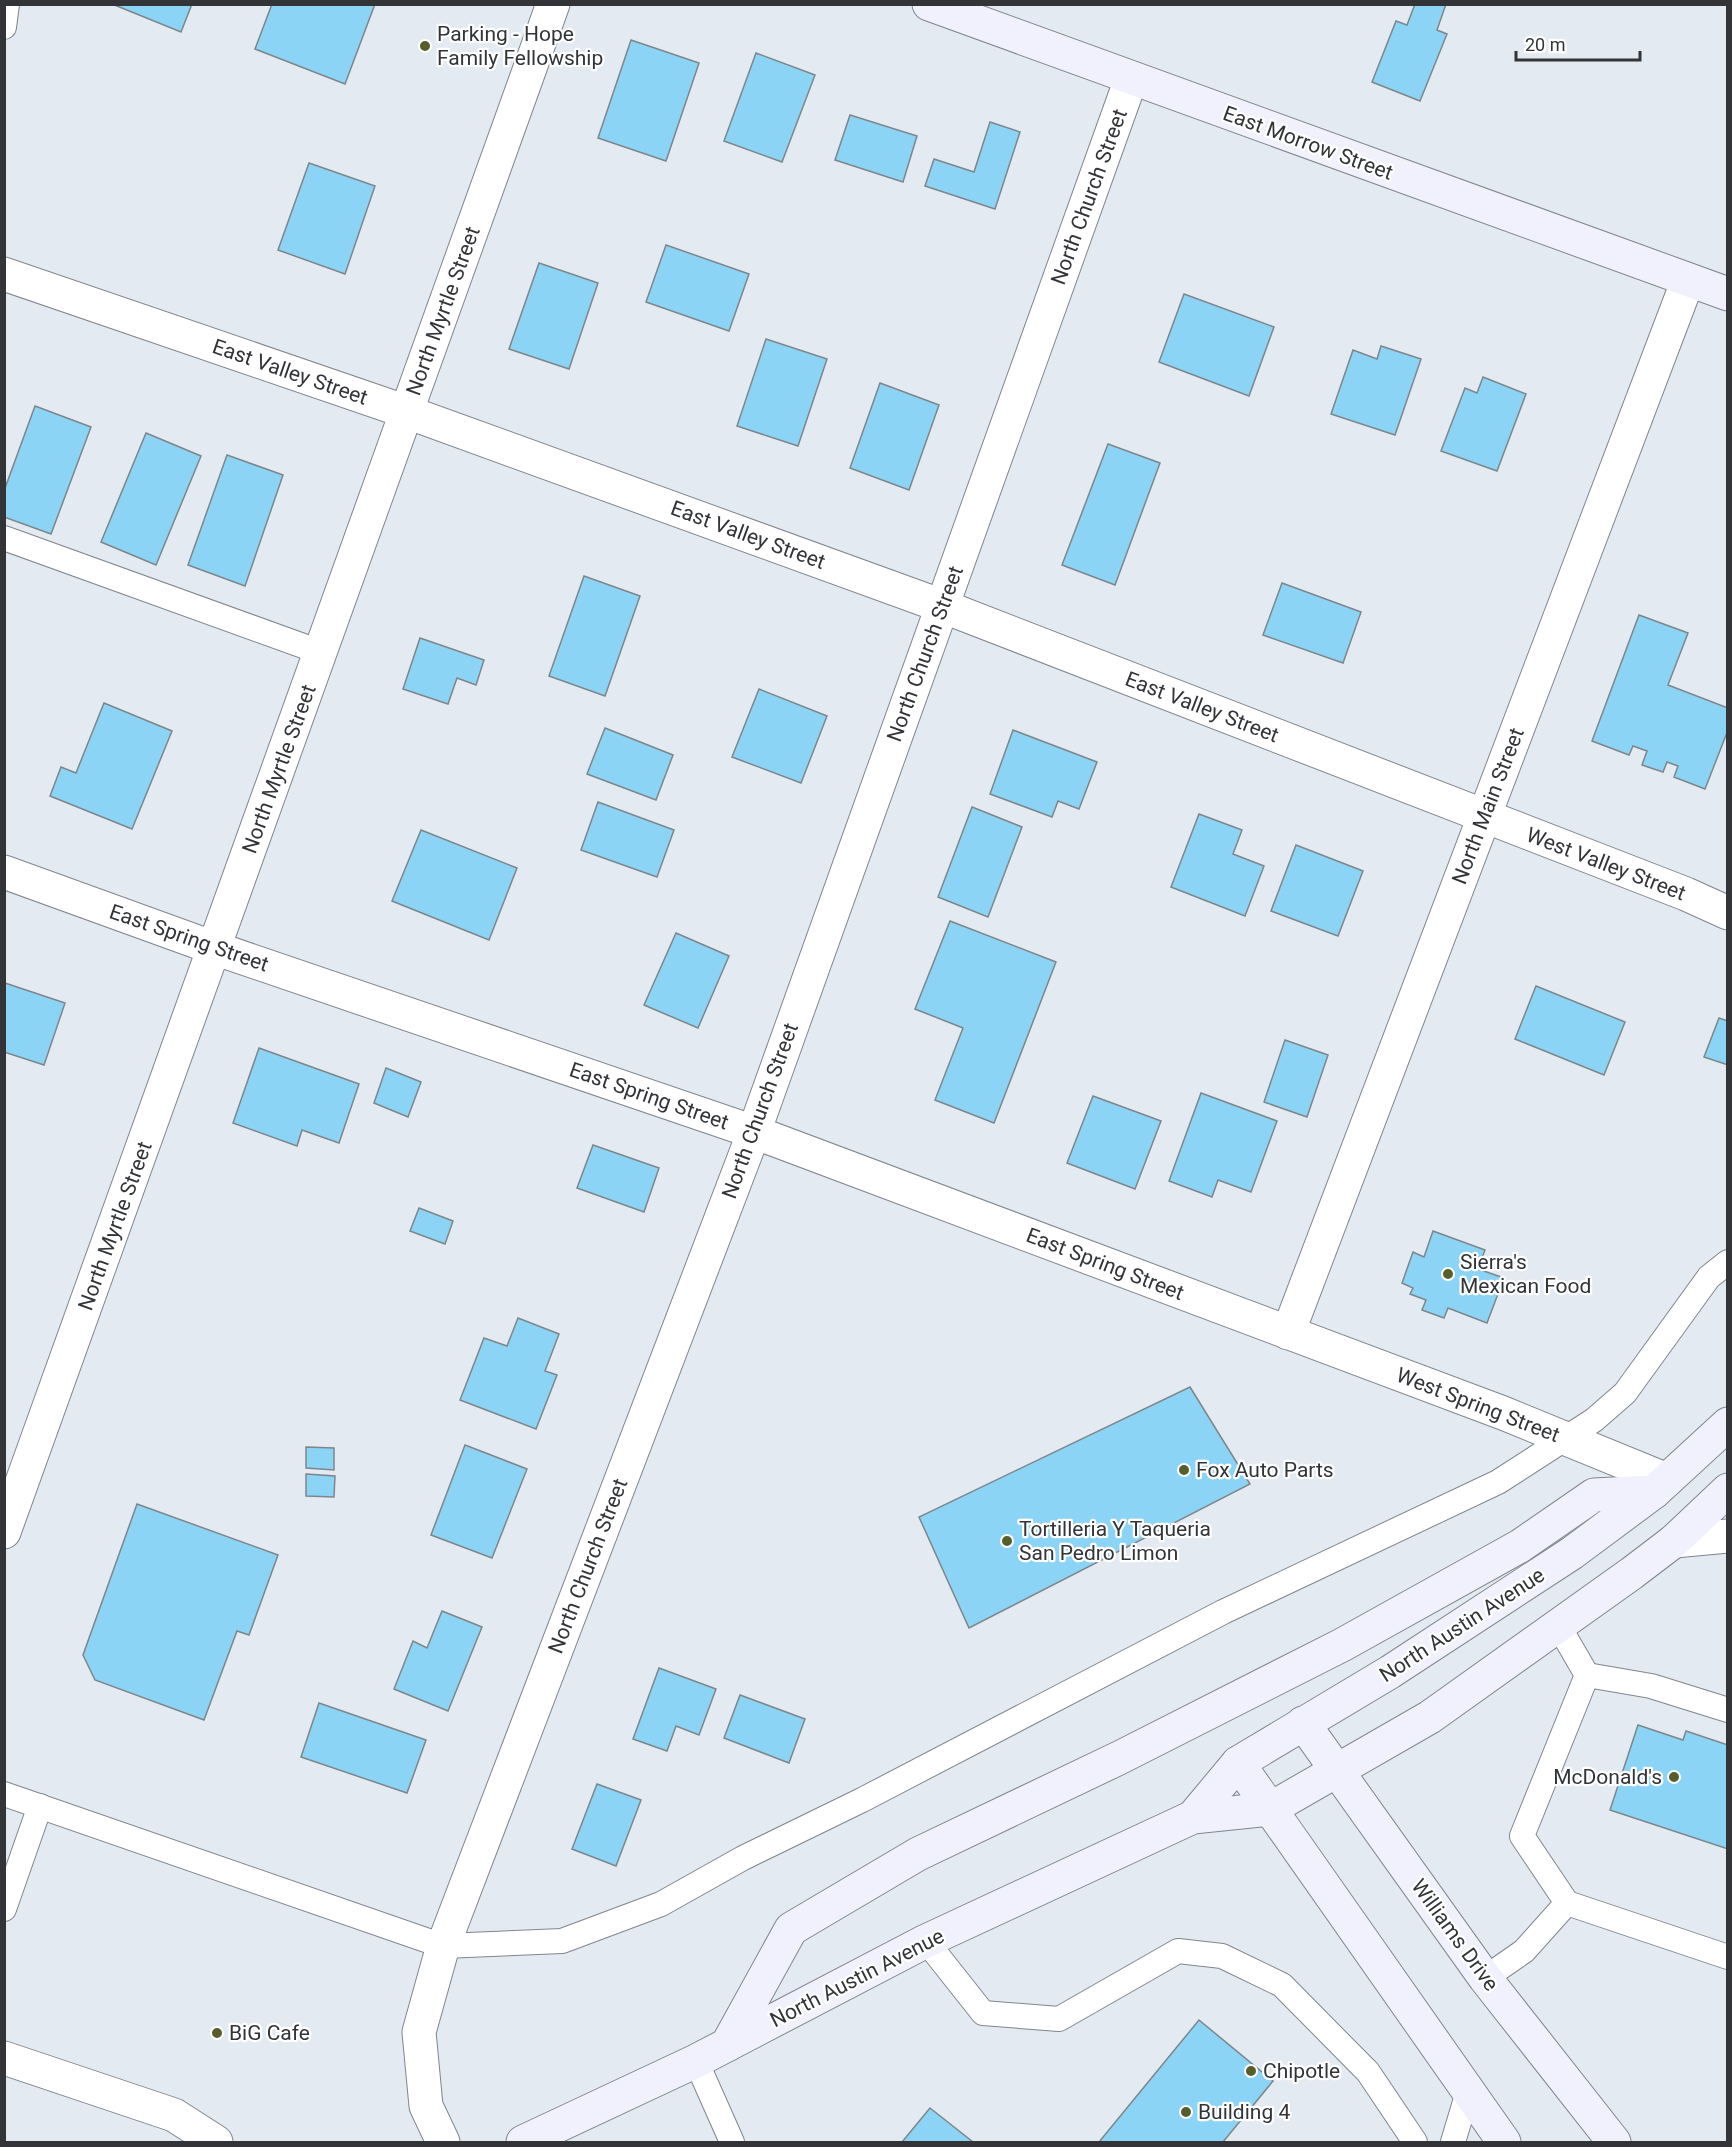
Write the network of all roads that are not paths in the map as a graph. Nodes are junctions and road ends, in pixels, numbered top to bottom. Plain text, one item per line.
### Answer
1 (553, 4) edge
2 (929, 4) edge
3 (1131, 79) junction
4 (4, 274) edge
5 (1688, 280) junction
6 (1728, 294) edge
7 (407, 412) junction
8 (4, 538) edge
9 (942, 606) junction
10 (320, 652) junction
11 (1483, 817) junction
12 (4, 872) edge
13 (1728, 914) edge
14 (214, 948) junction
15 (754, 1132) junction
16 (1728, 1262) edge
17 (1288, 1333) junction
18 (1728, 1424) edge
19 (1565, 1438) junction
20 (1660, 1486) junction
21 (1728, 1490) edge
22 (4, 1533) edge
23 (1728, 1536) edge
24 (1674, 1541) junction
25 (1558, 1625) junction
26 (1587, 1675) junction
27 (1728, 1710) edge
28 (1303, 1723) junction
29 (1238, 1763) junction
30 (1338, 1771) junction
31 (4, 1794) edge
32 (40, 1806) junction
33 (1270, 1809) junction
34 (1193, 1817) junction
35 (1568, 1903) junction
36 (4, 1910) edge
37 (926, 1941) junction
38 (443, 1946) junction
39 (1728, 1957) edge
40 (1485, 1978) junction
41 (727, 2045) junction
42 (4, 2058) edge
43 (696, 2061) junction
44 (1468, 2092) junction
45 (216, 2142) edge
46 (443, 2142) edge
47 (523, 2142) edge
48 (732, 2142) edge
49 (1415, 2142) edge
50 (1453, 2142) edge
51 (1503, 2142) edge
52 (1614, 2142) edge

1 - 7 street, North Myrtle Street
2 - 3 main road, East Morrow Street
3 - 5 main road, East Morrow Street
3 - 9 street, North Church Street
4 - 7 street, East Valley Street
5 - 6 main road, East Morrow Street
5 - 11 street, North Main Street
7 - 9 street, East Valley Street
7 - 10 street, North Myrtle Street
8 - 10 lane
9 - 11 street, East Valley Street
9 - 15 street, North Church Street
10 - 14 street, North Myrtle Street
11 - 13 street, West Valley Street
11 - 17 street, North Main Street
12 - 14 street, East Spring Street
14 - 15 street, East Spring Street
14 - 22 street, North Myrtle Street
15 - 17 street, East Spring Street
15 - 38 street, North Church Street
16 - 19 lane
17 - 19 street, West Spring Street
18 - 20 main road, North Austin Avenue
19 - 20 street, West Spring Street
19 - 38 lane
20 - 28 main road, North Austin Avenue
20 - 41 main road
21 - 24 main road, North Austin Avenue
23 - 24 street
24 - 25 main road, North Austin Avenue
25 - 26 lane
25 - 30 main road, North Austin Avenue
26 - 27 lane
26 - 35 lane
28 - 29 main road, North Austin Avenue
28 - 30 main road, Williams Drive
29 - 33 main road
29 - 34 main road, North Austin Avenue
30 - 33 main road, North Austin Avenue
30 - 40 main road, Williams Drive
31 - 32 lane
32 - 36 lane
32 - 38 lane
33 - 34 main road, North Austin Avenue
33 - 44 main road
34 - 37 main road, North Austin Avenue
35 - 39 lane
35 - 40 lane
37 - 41 main road, North Austin Avenue
37 - 49 lane
38 - 46 street, North Church Street
40 - 52 main road, Williams Drive
41 - 43 main road, North Austin Avenue
42 - 45 street
43 - 47 main road, North Austin Avenue
43 - 48 lane
44 - 50 lane
44 - 51 main road

